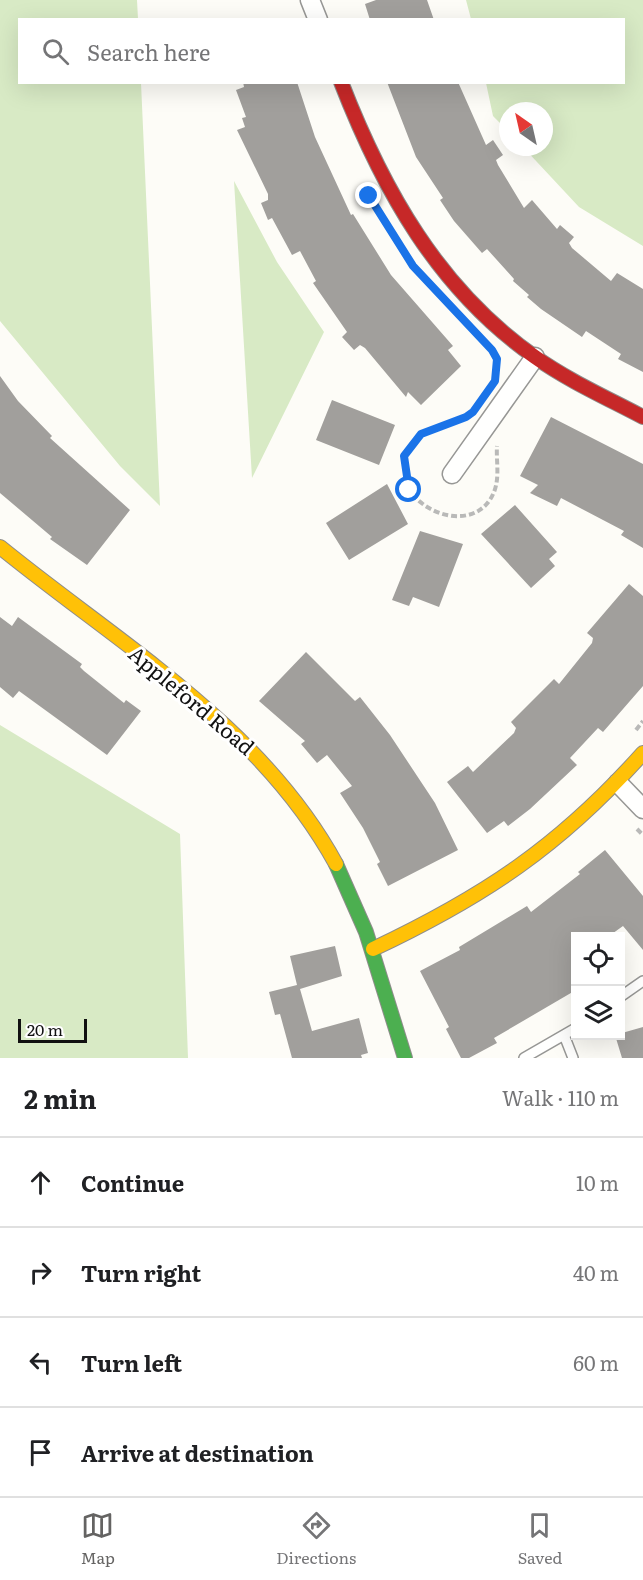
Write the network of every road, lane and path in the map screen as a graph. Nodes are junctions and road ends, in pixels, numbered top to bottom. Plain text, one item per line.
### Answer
1 (310, 0) edge
2 (317, 18) edge
3 (342, 84) edge
4 (492, 350) dead end
5 (534, 357) junction
6 (495, 381) dead end
7 (473, 412) dead end
8 (643, 417) edge
9 (498, 441) dead end
10 (452, 474) dead end
11 (0, 547) edge
12 (643, 753) edge
13 (618, 783) junction
14 (643, 809) edge
15 (373, 949) junction
16 (643, 981) edge
17 (625, 995) edge
18 (571, 1031) edge
19 (564, 1035) junction
20 (405, 1058) edge
21 (524, 1058) edge
22 (573, 1058) edge

1 - 2 street
3 - 5 street
4 - 6 path
5 - 8 street
5 - 10 street
7 - 9 path
11 - 15 street, Appleford Road
12 - 13 street
13 - 14 street
13 - 15 street
15 - 20 street, Appleford Road
16 - 17 lane
18 - 19 lane
19 - 21 lane
19 - 22 lane

